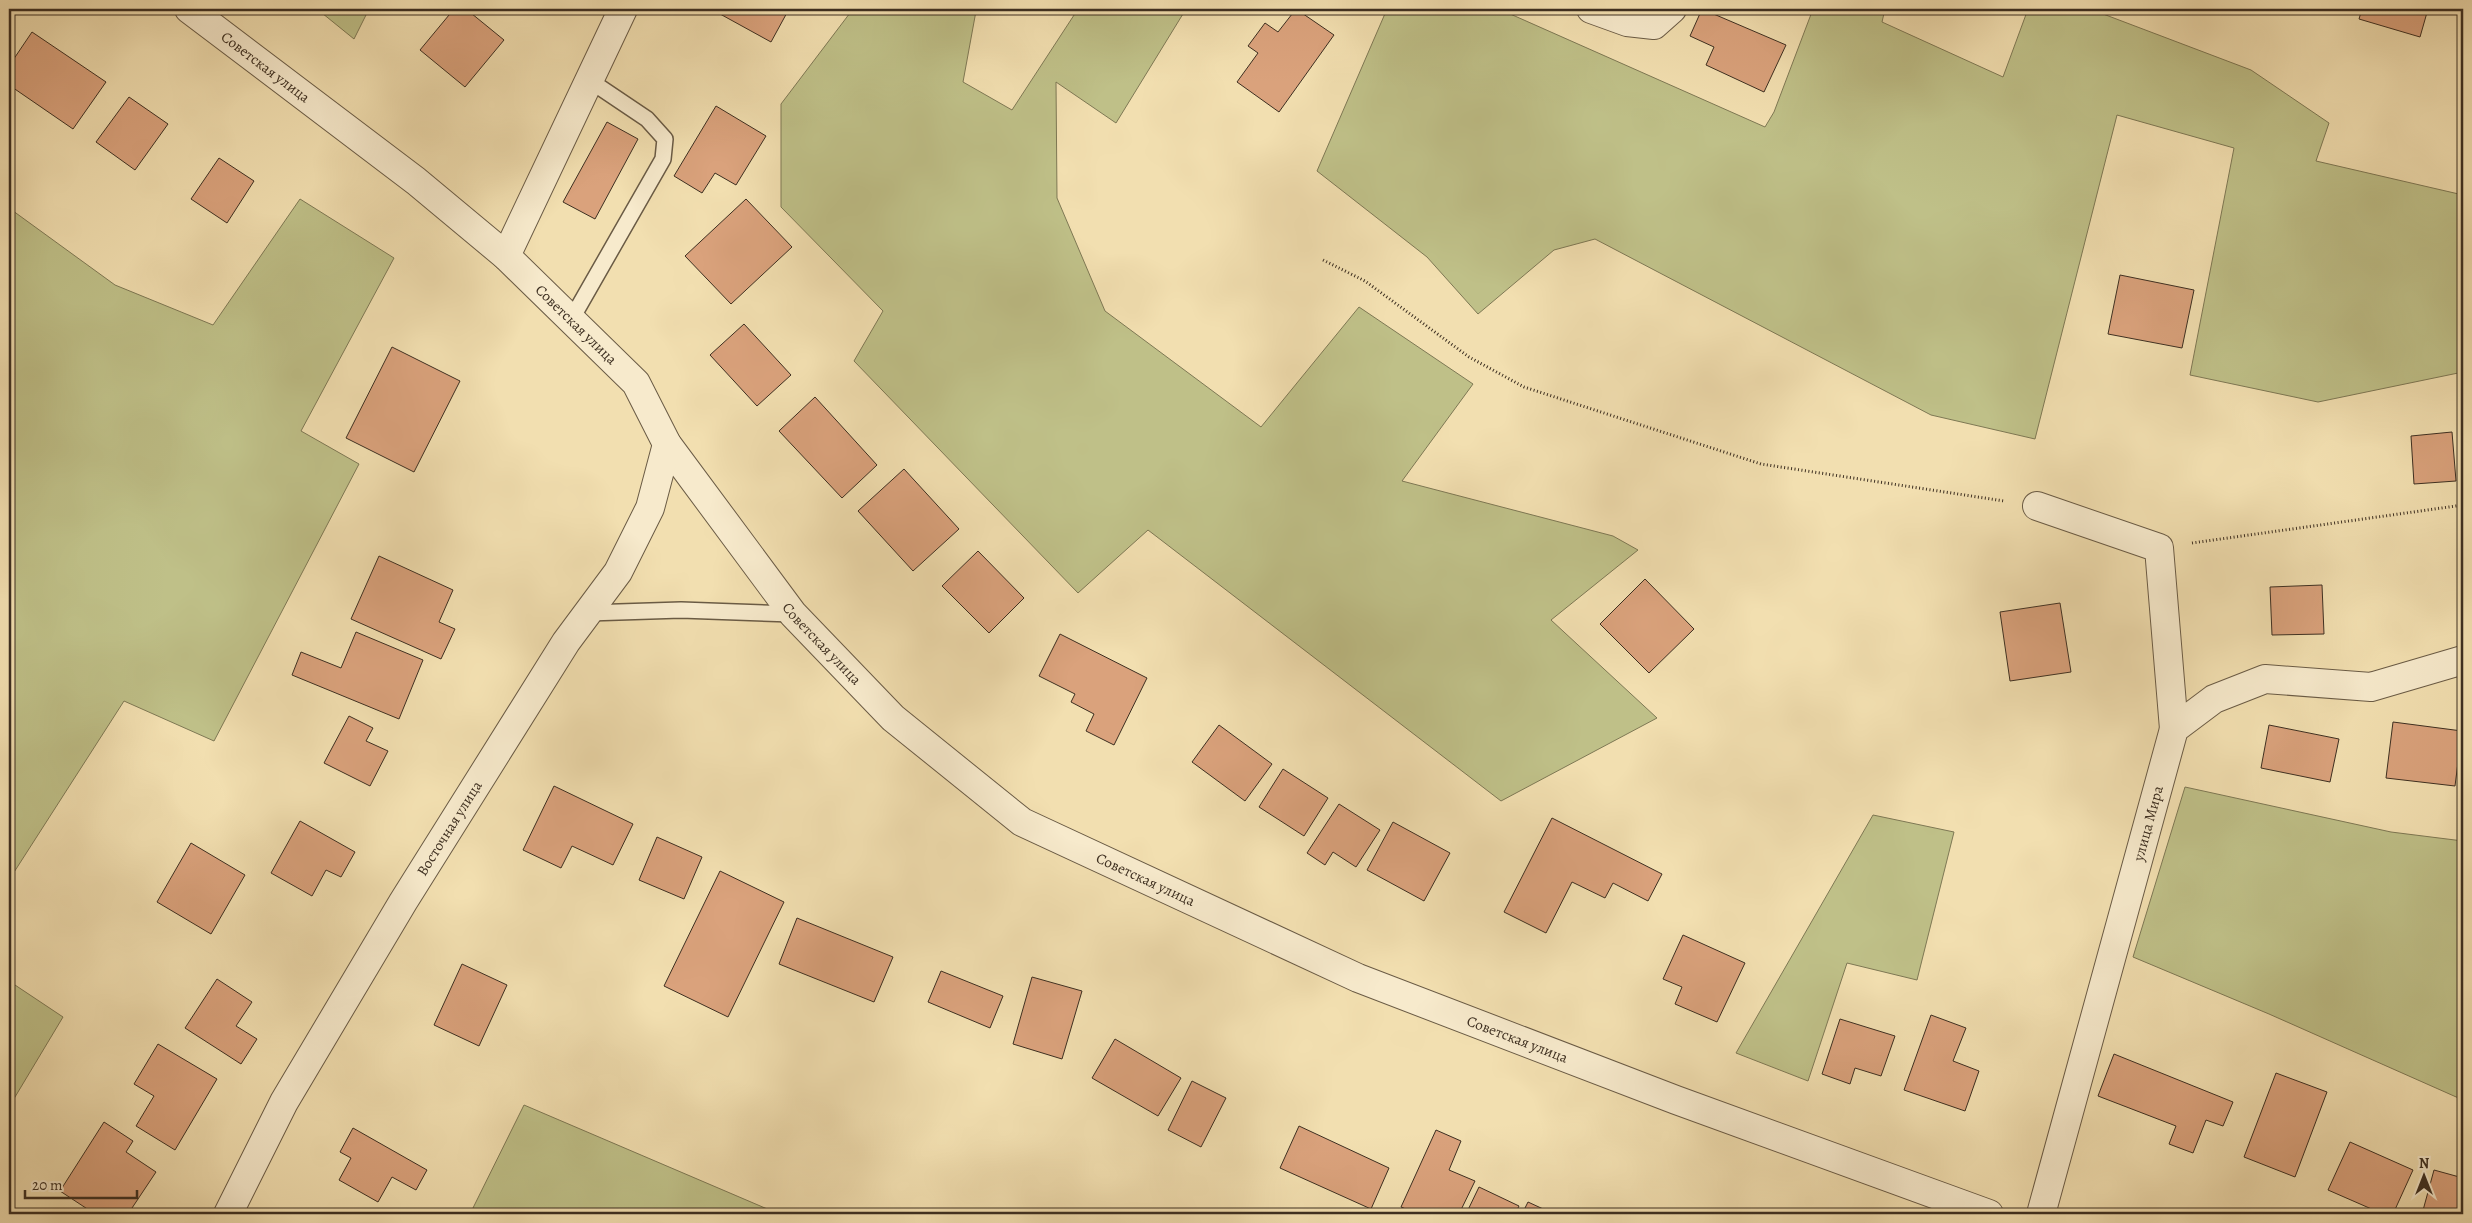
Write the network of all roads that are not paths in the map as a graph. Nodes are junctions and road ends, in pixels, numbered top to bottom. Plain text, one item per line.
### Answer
1 (189, 9) edge
2 (623, 9) edge
3 (1591, 9) edge
4 (1672, 9) edge
5 (589, 80) junction
6 (506, 256) junction
7 (572, 320) junction
8 (667, 444) junction
9 (2037, 506) road end
10 (588, 613) junction
11 (793, 614) junction
12 (2463, 660) edge
13 (2174, 729) junction
14 (228, 1214) edge
15 (1989, 1214) edge
16 (2041, 1214) edge

1 - 6 street, Советская улица
2 - 5 street
3 - 4 street
5 - 6 street
5 - 7 lane
6 - 7 street, Советская улица
7 - 8 street, Советская улица
8 - 10 street, Восточная улица
8 - 11 street, Советская улица
9 - 13 street
10 - 11 lane
10 - 14 street, Восточная улица
11 - 15 street, Советская улица
12 - 13 street
13 - 16 street, улица Мира

